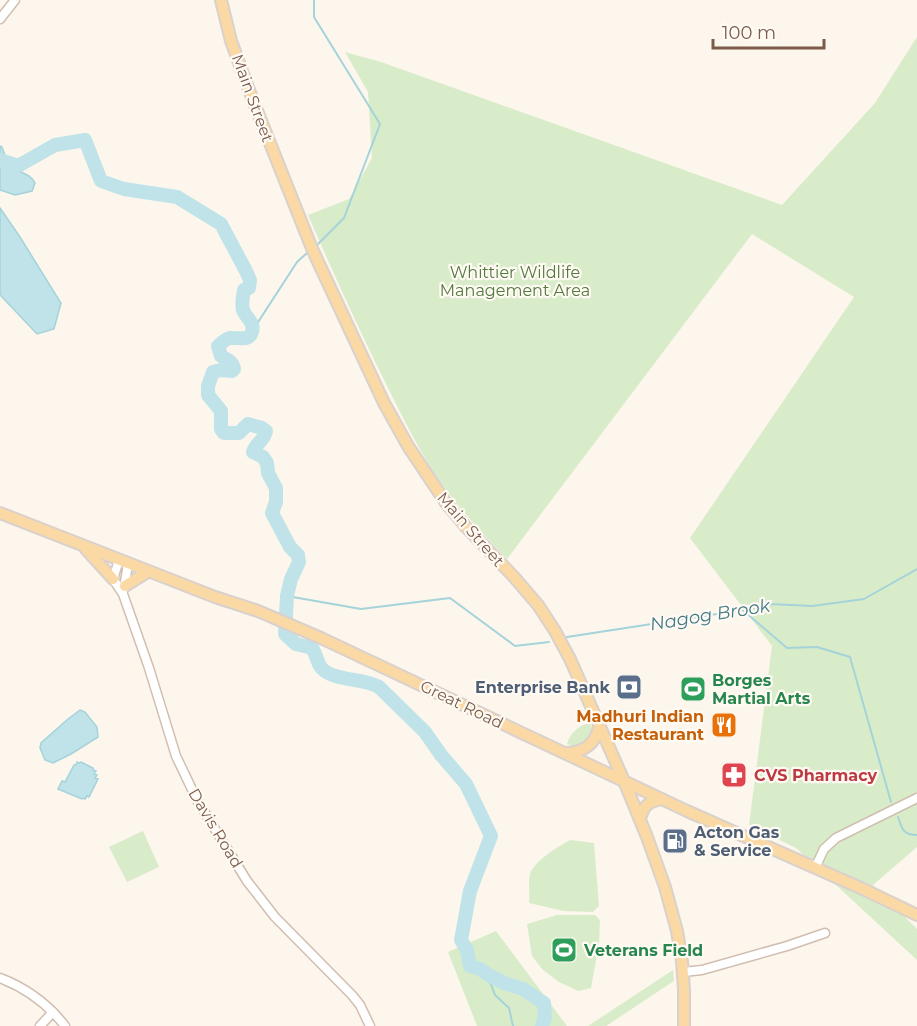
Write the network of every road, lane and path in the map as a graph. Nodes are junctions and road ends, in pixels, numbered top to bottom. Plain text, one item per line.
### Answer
1 (15, 0) edge
2 (221, 0) edge
3 (0, 19) edge
4 (0, 513) edge
5 (83, 546) junction
6 (124, 562) junction
7 (149, 571) junction
8 (113, 579) junction
9 (124, 590) junction
10 (599, 727) junction
11 (566, 753) junction
12 (624, 781) junction
13 (917, 798) edge
14 (662, 799) junction
15 (640, 819) junction
16 (815, 868) junction
17 (917, 915) edge
18 (825, 933) dead end
19 (683, 972) junction
20 (0, 978) edge
21 (53, 1012) junction
22 (40, 1026) edge
23 (65, 1026) edge
24 (370, 1026) edge
25 (684, 1026) edge

1 - 3 street
2 - 10 main road, Main Street
4 - 5 main road, Great Road
5 - 6 main road, Great Road
5 - 8 main road
6 - 7 main road, Great Road
6 - 8 street
6 - 9 street, Davis Road
7 - 9 main road
7 - 11 main road, Great Road
8 - 9 street, Davis Road
9 - 24 street, Davis Road
10 - 11 main road
10 - 12 main road, Main Street
11 - 12 main road, Great Road
12 - 14 main road, Great Road
12 - 15 main road, Main Street
13 - 16 street
14 - 15 main road
14 - 16 main road, Great Road
15 - 19 main road, Main Street
16 - 17 main road, Great Road
18 - 19 street
19 - 25 main road, Main Street
20 - 21 street
21 - 22 street
21 - 23 street

